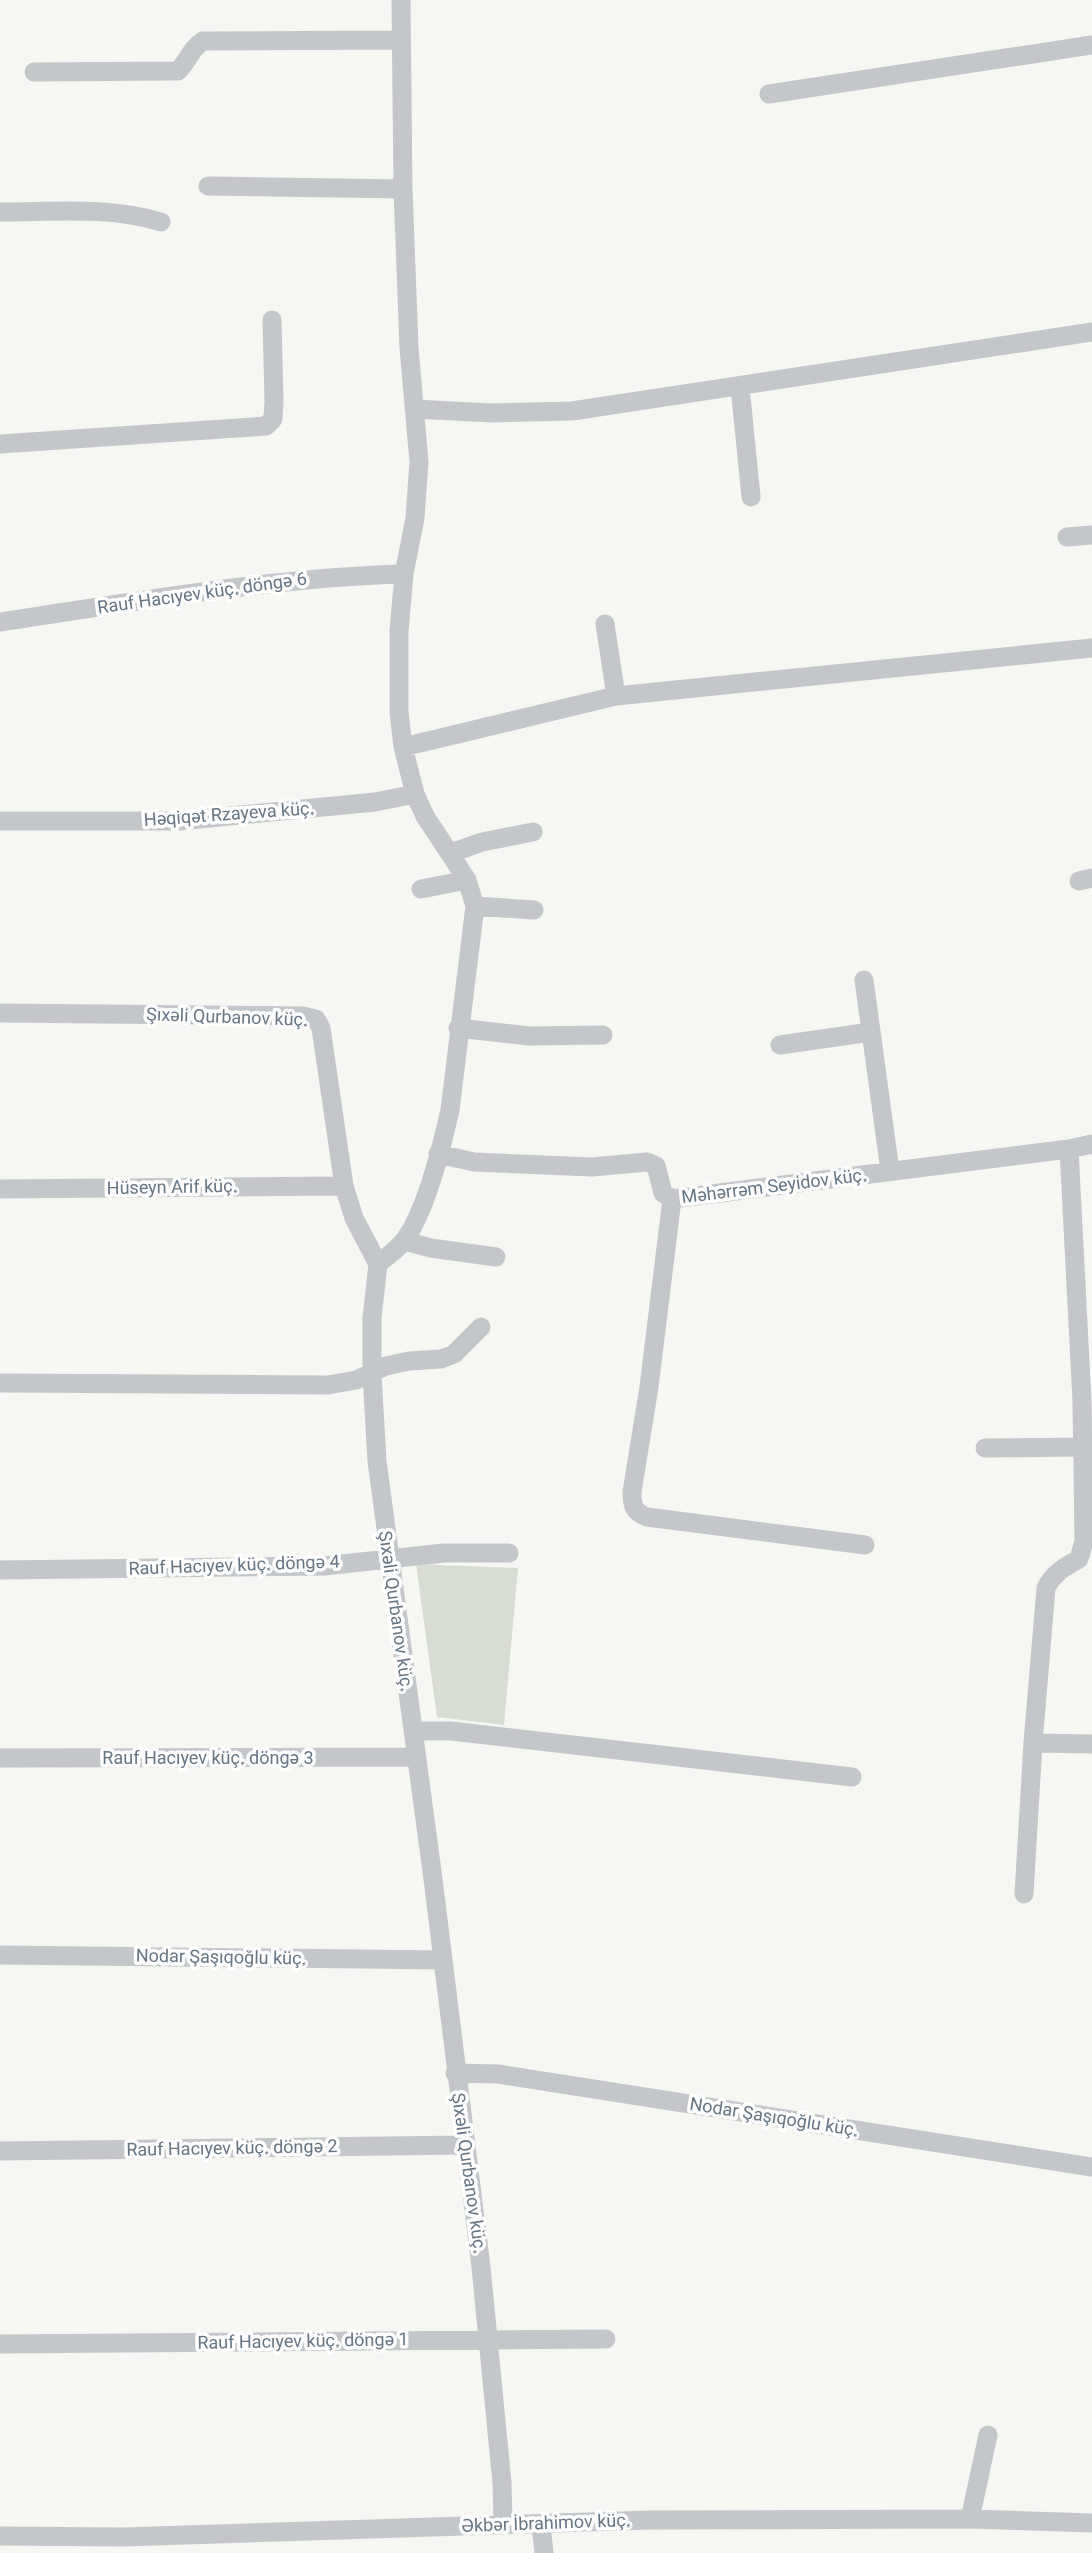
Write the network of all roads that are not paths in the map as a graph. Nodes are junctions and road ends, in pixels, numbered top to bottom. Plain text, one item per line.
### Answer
1 (401, 0) edge
2 (401, 40) junction
3 (1092, 45) edge
4 (34, 72) dead end
5 (769, 94) dead end
6 (208, 186) dead end
7 (403, 189) junction
8 (0, 212) edge
9 (161, 222) dead end
10 (272, 320) dead end
11 (1092, 332) edge
12 (740, 387) junction
13 (414, 409) junction
14 (0, 444) edge
15 (751, 497) dead end
16 (1092, 535) edge
17 (1066, 537) dead end
18 (404, 574) junction
19 (0, 622) edge
20 (605, 624) dead end
21 (1092, 648) edge
22 (616, 696) junction
23 (403, 747) junction
24 (415, 794) junction
25 (0, 821) edge
26 (533, 832) dead end
27 (451, 853) junction
28 (467, 880) junction
29 (421, 888) dead end
30 (475, 906) junction
31 (534, 909) dead end
32 (864, 979) dead end
33 (0, 1013) edge
34 (458, 1028) junction
35 (871, 1032) junction
36 (603, 1035) dead end
37 (779, 1045) dead end
38 (1092, 1144) edge
39 (1069, 1149) junction
40 (438, 1154) junction
41 (890, 1171) junction
42 (344, 1186) junction
43 (0, 1189) edge
44 (672, 1199) junction
45 (405, 1241) junction
46 (496, 1257) dead end
47 (378, 1264) junction
48 (481, 1327) dead end
49 (372, 1374) junction
50 (0, 1383) edge
51 (1083, 1447) junction
52 (985, 1448) dead end
53 (864, 1545) dead end
54 (509, 1553) dead end
55 (388, 1557) junction
56 (1086, 1561) edge
57 (0, 1570) edge
58 (413, 1731) junction
59 (1032, 1743) junction
60 (1092, 1744) edge
61 (417, 1757) junction
62 (0, 1758) edge
63 (852, 1777) dead end
64 (1024, 1894) dead end
65 (0, 1955) edge
66 (443, 1960) junction
67 (455, 2073) junction
68 (464, 2145) junction
69 (0, 2151) edge
70 (1092, 2167) edge
71 (487, 2339) junction
72 (606, 2339) dead end
73 (0, 2344) edge
74 (988, 2435) dead end
75 (970, 2519) junction
76 (1092, 2523) edge
77 (503, 2524) junction
78 (541, 2524) junction
79 (0, 2536) edge
80 (544, 2553) edge

1 - 2 street
2 - 4 street
2 - 7 street
3 - 5 street
6 - 7 street
7 - 13 street
8 - 9 street
10 - 14 street
11 - 12 street
12 - 13 street
12 - 15 street
13 - 18 street
16 - 17 street
18 - 19 street, Rauf Hacıyev küç. döngə 6
18 - 23 street
20 - 22 street
21 - 22 street
22 - 23 street
23 - 24 street
24 - 25 street, Həqiqət Rzayeva küç.
24 - 27 street
26 - 27 street
27 - 28 street
28 - 29 street
28 - 30 street
30 - 31 street
30 - 34 street
32 - 35 street
33 - 42 street, Şıxəli Qurbanov küç.
34 - 36 street
34 - 40 street
35 - 37 street
35 - 41 street
38 - 39 street, Məhərrəm Seyidov küç.
39 - 41 street, Məhərrəm Seyidov küç.
39 - 51 street
40 - 44 street, Məhərrəm Seyidov küç.
40 - 45 street
41 - 44 street, Məhərrəm Seyidov küç.
42 - 43 street, Hüseyn Arif küç.
42 - 47 street, Şıxəli Qurbanov küç.
44 - 53 street
45 - 46 street
45 - 47 street
47 - 49 street, Şıxəli Qurbanov küç.
48 - 49 street
49 - 50 street
49 - 55 street, Şıxəli Qurbanov küç.
51 - 52 street
51 - 56 street
54 - 55 street, Rauf Hacıyev küç. döngə 4
55 - 57 street, Rauf Hacıyev küç. döngə 4
55 - 58 street, Şıxəli Qurbanov küç.
56 - 59 street
58 - 61 street, Şıxəli Qurbanov küç.
58 - 63 street
59 - 60 street
59 - 64 street
61 - 62 street, Rauf Hacıyev küç. döngə 3
61 - 66 street, Şıxəli Qurbanov küç.
65 - 66 street, Nodar Şaşıqoğlu küç.
66 - 67 street, Şıxəli Qurbanov küç.
67 - 68 street, Şıxəli Qurbanov küç.
67 - 70 street, Nodar Şaşıqoğlu küç.
68 - 69 street, Rauf Hacıyev küç. döngə 2
68 - 71 street, Şıxəli Qurbanov küç.
71 - 72 street, Rauf Hacıyev küç. döngə 1
71 - 73 street, Rauf Hacıyev küç. döngə 1
71 - 77 street, Şıxəli Qurbanov küç.
74 - 75 street
75 - 76 street, Əkbər İbrahimov küç.
75 - 78 street, Əkbər İbrahimov küç.
77 - 78 street, Əkbər İbrahimov küç.
77 - 79 street, Əkbər İbrahimov küç.
78 - 80 street

